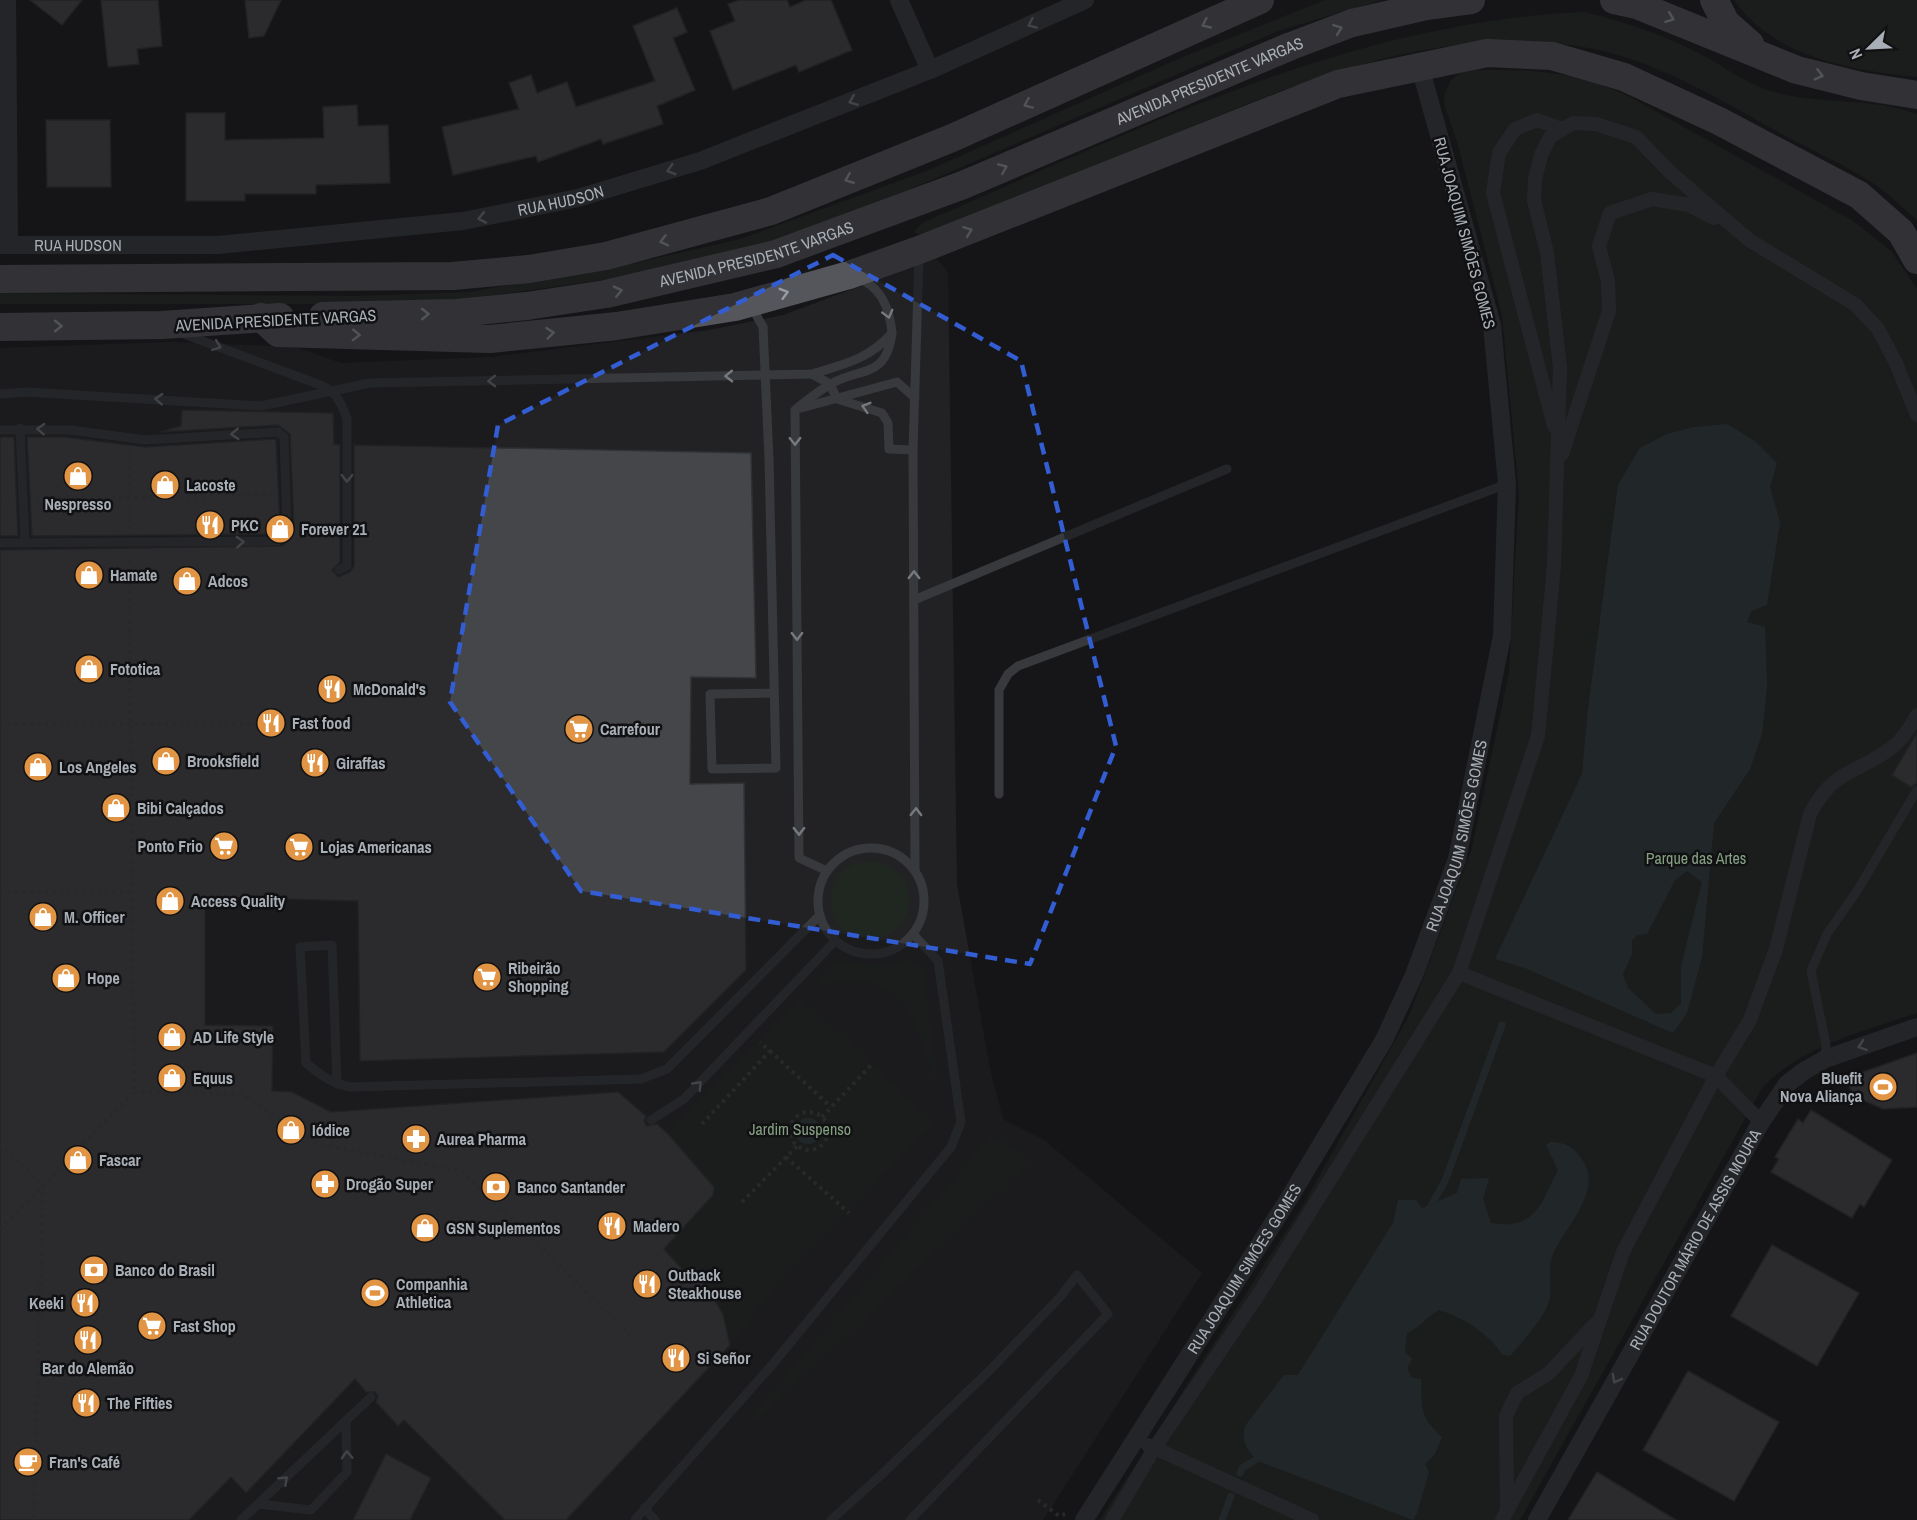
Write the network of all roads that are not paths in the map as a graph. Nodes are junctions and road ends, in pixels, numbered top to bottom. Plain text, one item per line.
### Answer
1 (7, 0) edge
2 (899, 0) edge
3 (1085, 0) edge
4 (1260, 0) edge
5 (1471, 0) edge
6 (1614, 0) edge
7 (1714, 0) edge
8 (1764, 56) junction
9 (1420, 67) junction
10 (930, 70) junction
11 (1917, 95) edge
12 (1563, 129) junction
13 (1737, 230) junction
14 (4, 245) edge
15 (919, 250) junction
16 (1917, 260) edge
17 (849, 275) junction
18 (0, 279) edge
19 (735, 307) junction
20 (261, 317) junction
21 (162, 325) junction
22 (0, 327) edge
23 (892, 333) junction
24 (812, 374) junction
25 (830, 384) junction
26 (0, 394) edge
27 (915, 398) junction
28 (837, 399) junction
29 (795, 410) junction
30 (1917, 416) edge
31 (20, 428) junction
32 (0, 429) edge
33 (1558, 439) junction
34 (913, 450) junction
35 (1227, 469) dead end
36 (1557, 470) junction
37 (1507, 484) junction
38 (24, 542) junction
39 (0, 543) edge
40 (339, 570) dead end
41 (914, 600) junction
42 (773, 693) junction
43 (1917, 716) edge
44 (1917, 790) edge
45 (999, 794) dead end
46 (827, 871) junction
47 (915, 871) junction
48 (820, 915) junction
49 (913, 934) junction
50 (836, 940) junction
51 (1459, 973) junction
52 (1917, 1027) edge
53 (1825, 1059) junction
54 (1716, 1076) junction
55 (337, 1084) junction
56 (651, 1120) dead end
57 (1761, 1122) junction
58 (1601, 1318) junction
59 (371, 1397) dead end
60 (346, 1422) junction
61 (1134, 1439) junction
62 (1154, 1449) junction
63 (259, 1503) junction
64 (644, 1509) junction
65 (1504, 1515) edge
66 (241, 1520) edge
67 (636, 1520) edge
68 (655, 1520) edge
69 (831, 1520) edge
70 (910, 1520) edge
71 (1084, 1520) edge
72 (1112, 1520) edge
73 (1312, 1520) edge
74 (1537, 1520) edge

1 - 14 street
2 - 10 street
3 -> 10 street, RUA HUDSON
4 -> 18 main road
20 -> 5 main road, AVENIDA PRESIDENTE VARGAS
6 -> 8 main road
7 - 8 main road
8 -> 11 main road
15 -> 9 main road
9 - 16 main road
9 - 37 street, RUA JOAQUIM SIMÕES GOMES
10 -> 14 street, RUA HUDSON
12 - 13 street
12 - 33 street
12 - 33 street
13 - 30 street
13 - 36 street
15 - 17 main road
15 - 27 lane
19 -> 17 main road
17 -> 23 lane
20 -> 19 main road
19 - 42 lane, bridge
20 - 21 main road, AVENIDA PRESIDENTE VARGAS
22 -> 21 main road, AVENIDA PRESIDENTE VARGAS
21 -> 40 lane, bridge
23 - 24 lane
23 - 25 lane
24 - 25 lane
24 -> 26 lane
25 - 28 lane
25 - 29 lane
27 - 28 lane
27 - 34 lane
28 - 29 lane
34 -> 28 lane
29 -> 46 lane
31 - 32 lane
31 - 38 lane
38 -> 31 lane
33 - 36 street
41 -> 34 lane
35 - 41 lane
36 - 51 street
37 - 45 lane
37 - 61 street, RUA JOAQUIM SIMÕES GOMES
38 - 39 lane
47 -> 41 lane
42 - 42 lane
43 - 54 street
44 - 53 lane
46 - 47 lane
46 - 48 lane
47 - 49 lane
48 - 50 lane
48 - 55 lane
49 - 50 lane
49 - 64 lane
56 -> 50 lane
51 - 54 street
51 - 62 street
52 -> 53 street, RUA DOUTOR MÁRIO DE ASSIS MOURA
53 - 57 street, RUA DOUTOR MÁRIO DE ASSIS MOURA
54 - 57 street
54 - 58 street
55 - 55 lane
57 -> 74 street, RUA DOUTOR MÁRIO DE ASSIS MOURA
58 - 65 street
58 - 65 street
59 - 60 lane
63 -> 60 lane
63 -> 60 lane
61 - 62 street
61 - 71 street, RUA JOAQUIM SIMÕES GOMES
62 - 72 street
62 - 73 street
63 - 66 lane
64 - 67 lane
64 - 68 lane
69 - 70 lane

